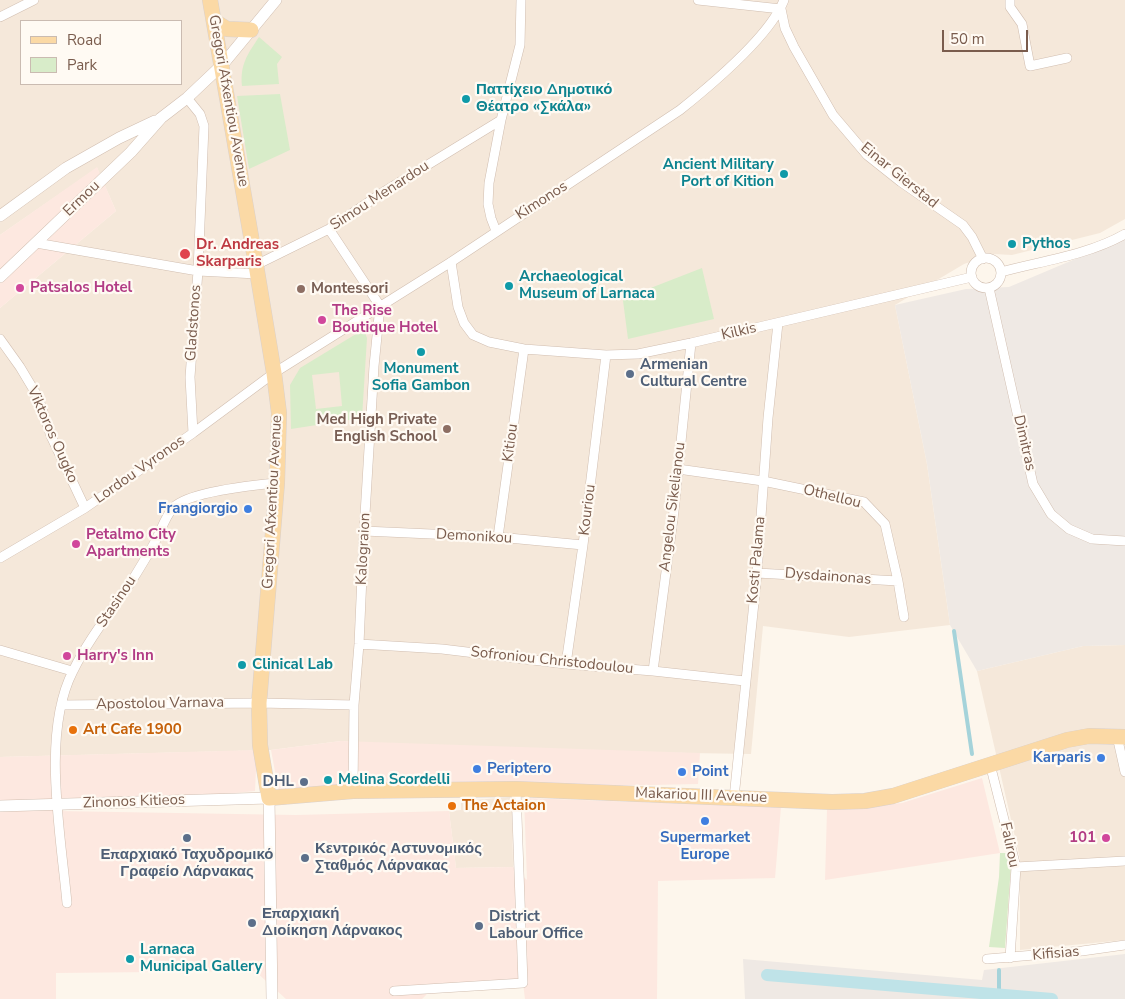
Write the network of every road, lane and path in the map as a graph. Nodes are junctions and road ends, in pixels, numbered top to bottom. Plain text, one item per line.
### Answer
1 (34, 0) edge
2 (210, 0) edge
3 (276, 0) edge
4 (521, 0) edge
5 (698, 0) edge
6 (1010, 0) edge
7 (782, 4) edge
8 (0, 17) edge
9 (214, 21) junction
10 (251, 30) junction
11 (1067, 58) dead end
12 (223, 64) junction
13 (187, 98) junction
14 (161, 118) junction
15 (501, 120) junction
16 (119, 138) junction
17 (131, 152) junction
18 (0, 216) edge
19 (328, 229) junction
20 (496, 231) junction
21 (1125, 234) edge
22 (36, 243) junction
23 (983, 259) junction
24 (451, 262) junction
25 (257, 270) junction
26 (198, 271) junction
27 (1001, 272) junction
28 (0, 277) edge
29 (972, 277) junction
30 (989, 288) junction
31 (380, 306) junction
32 (778, 323) junction
33 (0, 339) edge
34 (691, 343) junction
35 (524, 349) junction
36 (606, 355) junction
37 (274, 373) junction
38 (193, 434) junction
39 (678, 469) junction
40 (763, 481) junction
41 (277, 483) junction
42 (85, 508) junction
43 (364, 531) junction
44 (498, 537) junction
45 (1125, 541) edge
46 (583, 545) junction
47 (0, 558) edge
48 (757, 573) junction
49 (898, 581) junction
50 (904, 617) dead end
51 (359, 644) junction
52 (0, 650) edge
53 (566, 664) junction
54 (72, 671) junction
55 (653, 671) junction
56 (745, 681) junction
57 (259, 703) junction
58 (61, 705) junction
59 (354, 705) junction
60 (1121, 736) edge
61 (990, 764) junction
62 (1125, 772) edge
63 (516, 789) junction
64 (353, 792) junction
65 (269, 798) junction
66 (734, 798) junction
67 (56, 804) junction
68 (0, 806) edge
69 (1125, 861) edge
70 (1016, 867) junction
71 (66, 903) dead end
72 (1125, 945) edge
73 (1010, 958) junction
74 (987, 959) dead end
75 (394, 990) dead end
76 (272, 999) edge

1 - 8 street
2 - 9 main road, Gregori Afxentiou Avenue
3 - 10 street
4 - 15 street
5 - 7 street
6 - 11 street
7 - 20 street, Kimonos
7 - 23 street, Einar Gierstad
9 - 10 main road
9 - 12 main road, Gregori Afxentiou Avenue
10 - 12 street
12 - 13 street
12 - 25 main road, Gregori Afxentiou Avenue
13 - 14 street
13 - 26 street, Gladstonos
14 - 16 street
14 - 17 street, Ermou
15 - 19 street, Simou Menardou
15 - 20 street
16 - 17 street
16 - 18 street
17 - 22 street, Ermou
19 - 25 street, Simou Menardou
19 - 31 street
20 - 24 street, Kimonos
21 - 27 street
22 - 26 street
22 - 28 street, Ermou
23 - 27 street
23 - 29 street
24 - 31 street, Kimonos
24 - 35 street, Kilkis
25 - 26 street
25 - 37 main road, Gregori Afxentiou Avenue
26 - 38 street, Gladstonos
27 - 30 street
29 - 30 street
29 - 32 street, Kilkis
30 - 45 street, Dimitras
31 - 37 street, Kimonos
31 - 43 street, Kalograion
32 - 34 street, Kilkis
32 - 40 street, Kosti Palama
33 - 42 street, Viktoros Ougko
34 - 36 street, Kilkis
34 - 39 street, Angelou Sikelianou
35 - 36 street, Kilkis
35 - 44 street, Kitiou
36 - 46 street, Kouriou
37 - 38 street, Lordou Vyronos
37 - 41 main road, Gregori Afxentiou Avenue
38 - 42 street, Lordou Vyronos
39 - 40 street, Othellou
39 - 55 street, Angelou Sikelianou
40 - 48 street, Kosti Palama
40 - 49 street, Othellou
41 - 54 street, Stasinou
41 - 57 main road, Gregori Afxentiou Avenue
42 - 47 street, Lordou Vyronos
43 - 44 street, Demonikou
43 - 51 street, Kalograion
44 - 46 street, Demonikou
46 - 53 street, Kouriou
48 - 49 street, Dysdainonas
48 - 56 street, Kosti Palama
49 - 50 street, Othellou
51 - 53 street, Sofroniou Christodoulou
51 - 59 street, Kalograion
52 - 54 street
53 - 55 street, Sofroniou Christodoulou
54 - 58 street, Stasinou
55 - 56 street, Sofroniou Christodoulou
56 - 66 street, Kosti Palama
57 - 58 street, Apostolou Varnava
57 - 59 street, Apostolou Varnava
57 - 65 main road, Gregori Afxentiou Avenue
58 - 67 street, Stasinou
59 - 64 street, Kalograion
60 - 61 main road, Makariou III Avenue
60 - 62 street
61 - 66 main road, Makariou III Avenue
61 - 70 street, Falirou
63 - 64 main road, Makariou III Avenue
63 - 66 main road, Makariou III Avenue
63 - 75 street
64 - 65 main road, Makariou III Avenue
65 - 67 street, Zinonos Kitieos
65 - 76 street
67 - 68 street, Zinonos Kitieos
67 - 71 street, Stasinou
69 - 70 street
70 - 73 street, Falirou
72 - 73 street, Kifisias
73 - 74 street, Kifisias

